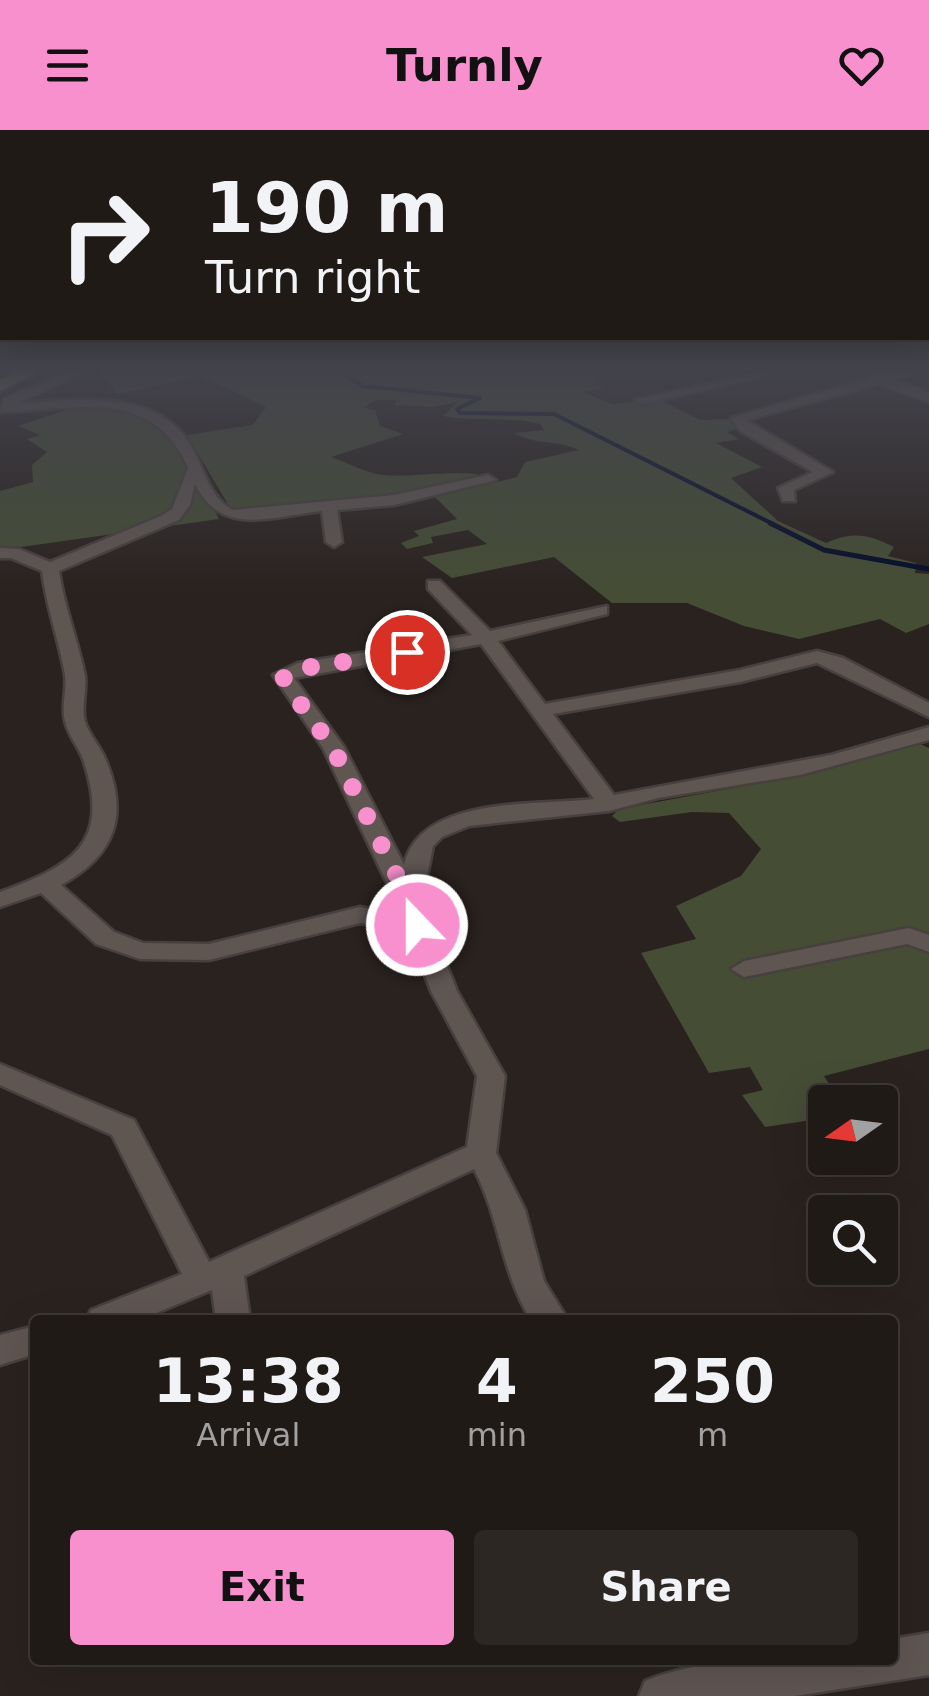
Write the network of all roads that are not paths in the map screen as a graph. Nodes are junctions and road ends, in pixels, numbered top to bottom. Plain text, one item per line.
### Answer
1 (181, 443) edge
2 (773, 443) edge
3 (196, 468) junction
4 (488, 480) dead end
5 (790, 498) dead end
6 (328, 507) junction
7 (334, 542) dead end
8 (0, 553) edge
9 (50, 568) junction
10 (434, 585) dead end
11 (601, 610) dead end
12 (486, 638) junction
13 (542, 710) junction
14 (929, 710) edge
15 (929, 733) edge
16 (609, 804) junction
17 (46, 884) junction
18 (0, 900) edge
19 (413, 914) junction
20 (929, 944) edge
21 (744, 969) dead end
22 (0, 1074) edge
23 (481, 1153) junction
24 (214, 1275) junction
25 (141, 1313) edge
26 (231, 1315) edge
27 (548, 1315) edge
28 (30, 1341) edge
29 (0, 1350) edge
30 (929, 1654) edge
31 (898, 1659) edge
32 (822, 1665) edge
33 (751, 1670) edge
34 (660, 1696) edge

1 - 3 street
2 - 5 street
3 - 6 street
3 - 9 street
4 - 6 street
6 - 7 street
8 - 9 street
9 - 17 street
10 - 12 street
11 - 12 street
12 - 13 street
12 - 19 street
13 - 14 street
13 - 16 street
15 - 16 street
16 - 19 street
17 - 18 street
17 - 19 street
19 - 23 street
20 - 21 street
22 - 24 street
23 - 24 street
23 - 27 street
24 - 25 street
24 - 26 street
28 - 29 street
30 - 31 street
32 - 33 street
33 - 34 street

